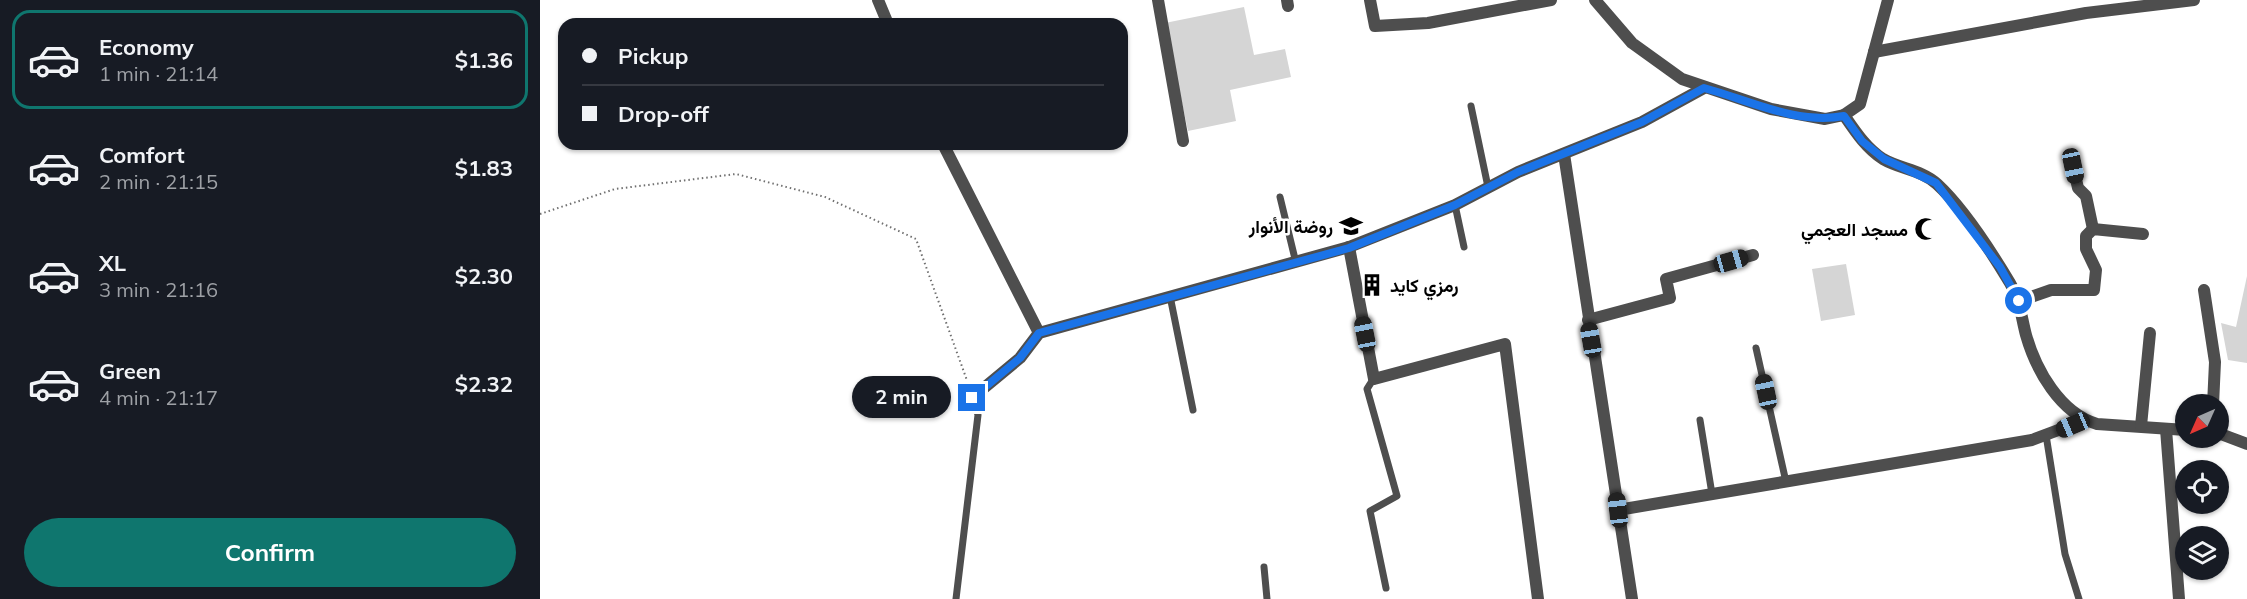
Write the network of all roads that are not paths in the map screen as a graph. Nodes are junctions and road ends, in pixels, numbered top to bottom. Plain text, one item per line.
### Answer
1 (878, 0) edge
2 (1158, 0) edge
3 (1370, 0) edge
4 (1551, 0) edge
5 (1595, 0) edge
6 (1888, 0) edge
7 (2194, 0) edge
8 (886, 18) edge
9 (1874, 52) junction
10 (1704, 88) junction
11 (1471, 106) dead end
12 (1844, 116) junction
13 (1183, 141) dead end
14 (946, 150) edge
15 (1564, 154) junction
16 (2073, 166) dead end
17 (1488, 187) junction
18 (1280, 197) dead end
19 (1455, 205) junction
20 (2093, 229) junction
21 (2143, 234) dead end
22 (1464, 247) dead end
23 (1349, 248) junction
24 (1753, 255) dead end
25 (1296, 263) junction
26 (2204, 290) dead end
27 (1170, 296) junction
28 (2019, 301) junction
29 (1588, 320) junction
30 (1039, 333) junction
31 (2150, 333) dead end
32 (1756, 348) dead end
33 (1374, 378) junction
34 (977, 394) joint
35 (2214, 394) edge
36 (1193, 410) dead end
37 (1700, 420) dead end
38 (2085, 420) junction
39 (2141, 426) junction
40 (2166, 429) junction
41 (2175, 429) edge
42 (2046, 435) junction
43 (2229, 437) edge
44 (2247, 444) edge
45 (1786, 482) junction
46 (1712, 494) junction
47 (1618, 510) junction
48 (1264, 567) dead end
49 (1386, 588) dead end
50 (956, 599) edge
51 (1267, 599) edge
52 (1538, 599) edge
53 (1632, 599) edge
54 (2079, 599) edge
55 (2179, 599) edge

1 - 8 street
2 - 13 street
3 - 4 street
5 - 10 street
6 - 9 street
7 - 9 street
9 - 12 street
10 - 12 street
10 - 15 street
11 - 17 lane
12 - 28 street
14 - 30 street
15 - 17 street
15 - 29 street
16 - 20 street
17 - 19 street
18 - 25 lane
19 - 22 lane
19 - 23 street
20 - 21 street
20 - 28 street
23 - 25 street
23 - 33 street
24 - 29 street
25 - 27 street
26 - 35 street
27 - 30 street
27 - 36 lane
28 - 38 street
29 - 47 street
30 - 34 street
31 - 39 street
32 - 45 lane
33 - 49 lane
33 - 52 street
34 - 50 lane
37 - 46 lane
38 - 39 street
38 - 42 street
39 - 40 street
40 - 41 street
40 - 55 street
42 - 45 street
42 - 54 lane
43 - 44 street
45 - 46 street
46 - 47 street
47 - 53 street
48 - 51 lane

